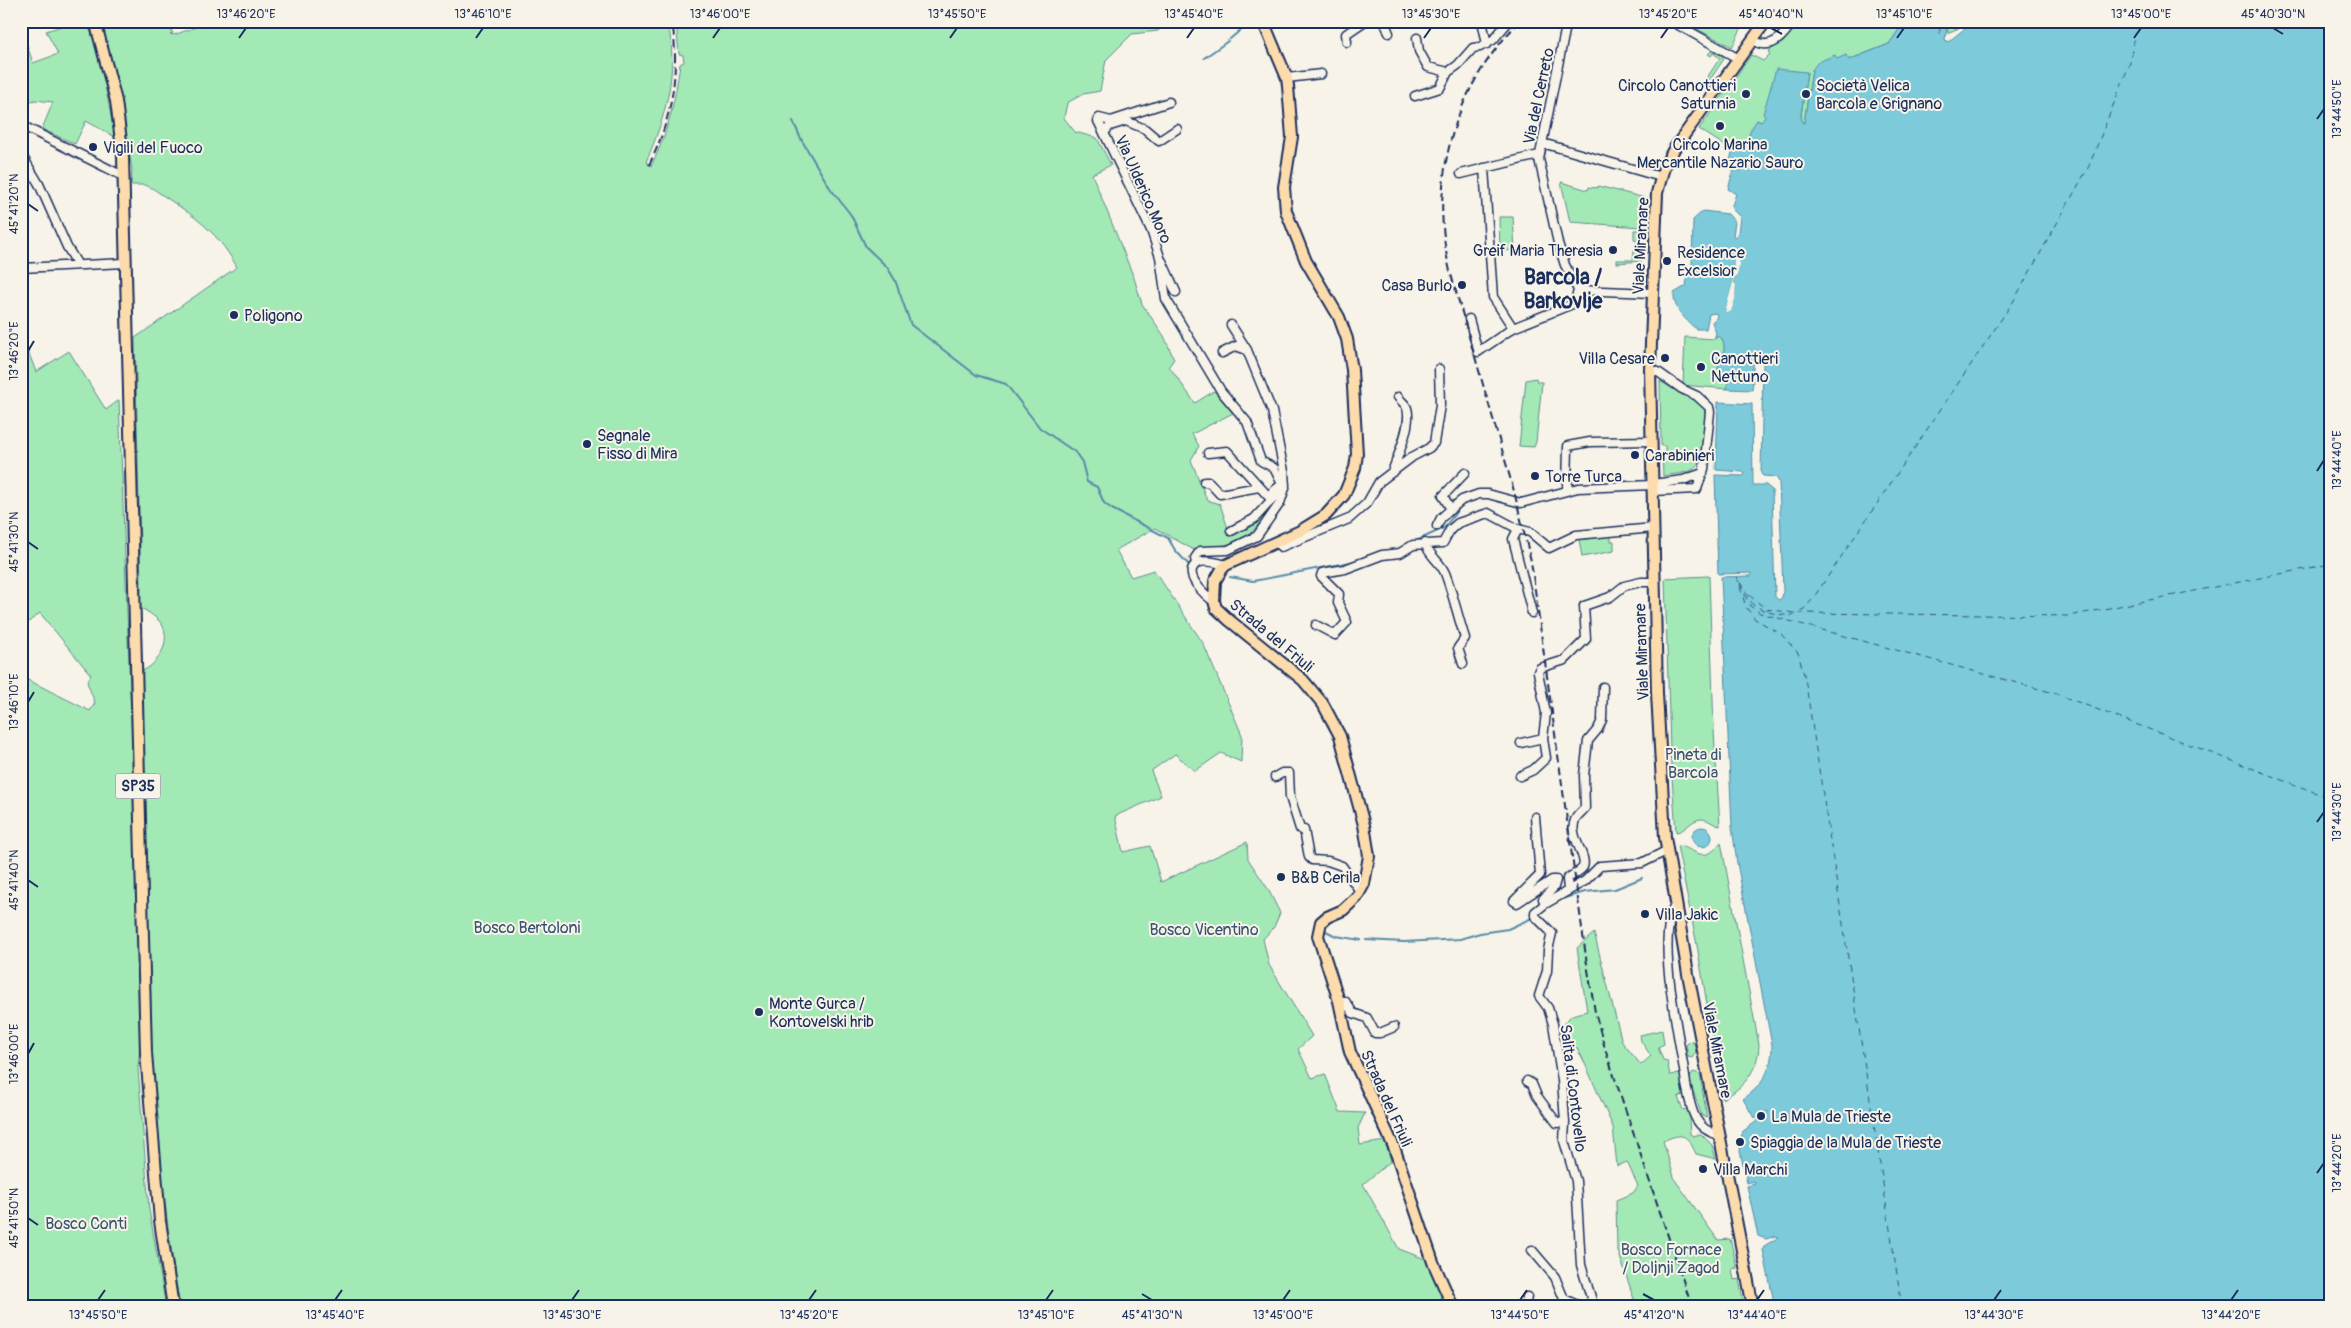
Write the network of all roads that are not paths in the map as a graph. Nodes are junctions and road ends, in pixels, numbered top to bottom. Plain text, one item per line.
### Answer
1 (95, 21) edge
2 (1263, 21) edge
3 (1365, 21) edge
4 (1384, 21) edge
5 (1482, 21) edge
6 (1510, 21) edge
7 (1567, 21) edge
8 (1671, 21) edge
9 (1766, 21) edge
10 (1793, 21) edge
11 (1389, 33) dead end
12 (1416, 38) dead end
13 (1753, 40) junction
14 (1347, 42) dead end
15 (1486, 44) junction
16 (1739, 59) junction
17 (1448, 72) junction
18 (1321, 74) dead end
19 (1287, 78) junction
20 (1415, 96) dead end
21 (1169, 102) dead end
22 (21, 125) edge
23 (1177, 129) dead end
24 (1104, 133) junction
25 (1542, 143) junction
26 (21, 154) edge
27 (1539, 155) junction
28 (1484, 168) junction
29 (1461, 174) dead end
30 (123, 176) junction
31 (1661, 178) junction
32 (1160, 257) junction
33 (125, 263) junction
34 (78, 265) junction
35 (21, 268) edge
36 (1578, 290) junction
37 (1176, 292) dead end
38 (1652, 293) junction
39 (1469, 319) dead end
40 (1231, 326) dead end
41 (1513, 328) junction
42 (1247, 350) junction
43 (1222, 353) dead end
44 (1438, 369) dead end
45 (1650, 369) junction
46 (1398, 397) dead end
47 (1651, 441) junction
48 (1208, 453) dead end
49 (1392, 472) junction
50 (1464, 472) dead end
51 (1703, 473) junction
52 (1204, 482) dead end
53 (1284, 485) junction
54 (1259, 487) junction
55 (1653, 487) junction
56 (1567, 490) junction
57 (1450, 508) junction
58 (1437, 526) dead end
59 (1654, 528) junction
60 (1518, 529) junction
61 (1231, 531) dead end
62 (1276, 543) junction
63 (1425, 543) junction
64 (1196, 564) junction
65 (1226, 565) junction
66 (1654, 582) junction
67 (1214, 602) junction
68 (1532, 613) dead end
69 (1316, 625) dead end
70 (1463, 664) dead end
71 (1603, 687) dead end
72 (1543, 738) junction
73 (1521, 743) dead end
74 (1520, 776) dead end
75 (1275, 777) dead end
76 (1535, 817) dead end
77 (1666, 851) junction
78 (1568, 890) junction
79 (1360, 891) junction
80 (1676, 903) junction
81 (1545, 904) junction
82 (1339, 1001) junction
83 (1394, 1027) dead end
84 (1527, 1081) dead end
85 (1565, 1122) junction
86 (1720, 1135) junction
87 (1532, 1250) dead end
88 (1527, 1297) dead end
89 (173, 1307) edge
90 (1453, 1307) edge
91 (1525, 1307) edge
92 (1582, 1307) edge
93 (1594, 1307) edge
94 (1753, 1307) edge

1 - 30 main road, SP35
2 - 19 main road
3 - 14 street
4 - 11 street
5 - 15 street
6 - 15 street
7 - 25 street, Via del Cerreto
8 - 16 street
9 - 13 main road, Viale Miramare
10 - 13 street
12 - 17 street
13 - 16 main road, Viale Miramare
15 - 17 street
16 - 31 main road, Viale Miramare
17 - 20 street
18 - 19 street
19 - 62 main road
21 - 24 street, Via Ulderico Moro
22 - 30 street
23 - 24 street, Via Ulderico Moro
24 - 32 street, Via Ulderico Moro
25 - 27 street, Via del Cerreto
25 - 31 street
26 - 34 street
27 - 28 street
27 - 36 street, Via del Cerreto
28 - 29 street
28 - 41 street
30 - 33 main road, SP35
31 - 38 main road, Viale Miramare
32 - 37 street, Via Ulderico Moro
32 - 53 street, Via Ulderico Moro
33 - 34 street
33 - 89 main road, SP35
34 - 35 street
36 - 38 street
36 - 41 street
38 - 45 main road, Viale Miramare
39 - 41 street
40 - 42 street
42 - 43 street
42 - 53 street
44 - 49 street
45 - 47 main road, Viale Miramare
45 - 51 street
46 - 49 street
47 - 55 main road, Viale Miramare
47 - 56 street
48 - 54 street
49 - 62 street
50 - 57 street
51 - 55 street
51 - 55 street
52 - 54 street
53 - 54 street
53 - 61 street
53 - 64 street
55 - 56 street
55 - 59 main road, Viale Miramare
56 - 57 street
57 - 58 street
59 - 60 street
59 - 66 main road, Viale Miramare
60 - 63 street
60 - 68 street
62 - 65 main road
63 - 69 street
63 - 70 street
64 - 65 street
64 - 67 street
65 - 67 main road, Strada del Friuli
66 - 72 street
66 - 77 main road, Viale Miramare
67 - 79 main road, Strada del Friuli
71 - 78 street
72 - 73 street
72 - 74 street
75 - 79 street
76 - 81 street
77 - 78 street
77 - 80 main road, Viale Miramare
78 - 81 street
79 - 82 main road, Strada del Friuli
80 - 86 main road, Viale Miramare
80 - 86 street
81 - 85 street, Salita di Contovello
82 - 83 street
82 - 90 main road, Strada del Friuli
84 - 85 street
85 - 93 street, Salita di Contovello
86 - 94 main road, Viale Miramare
87 - 92 street
88 - 91 street

